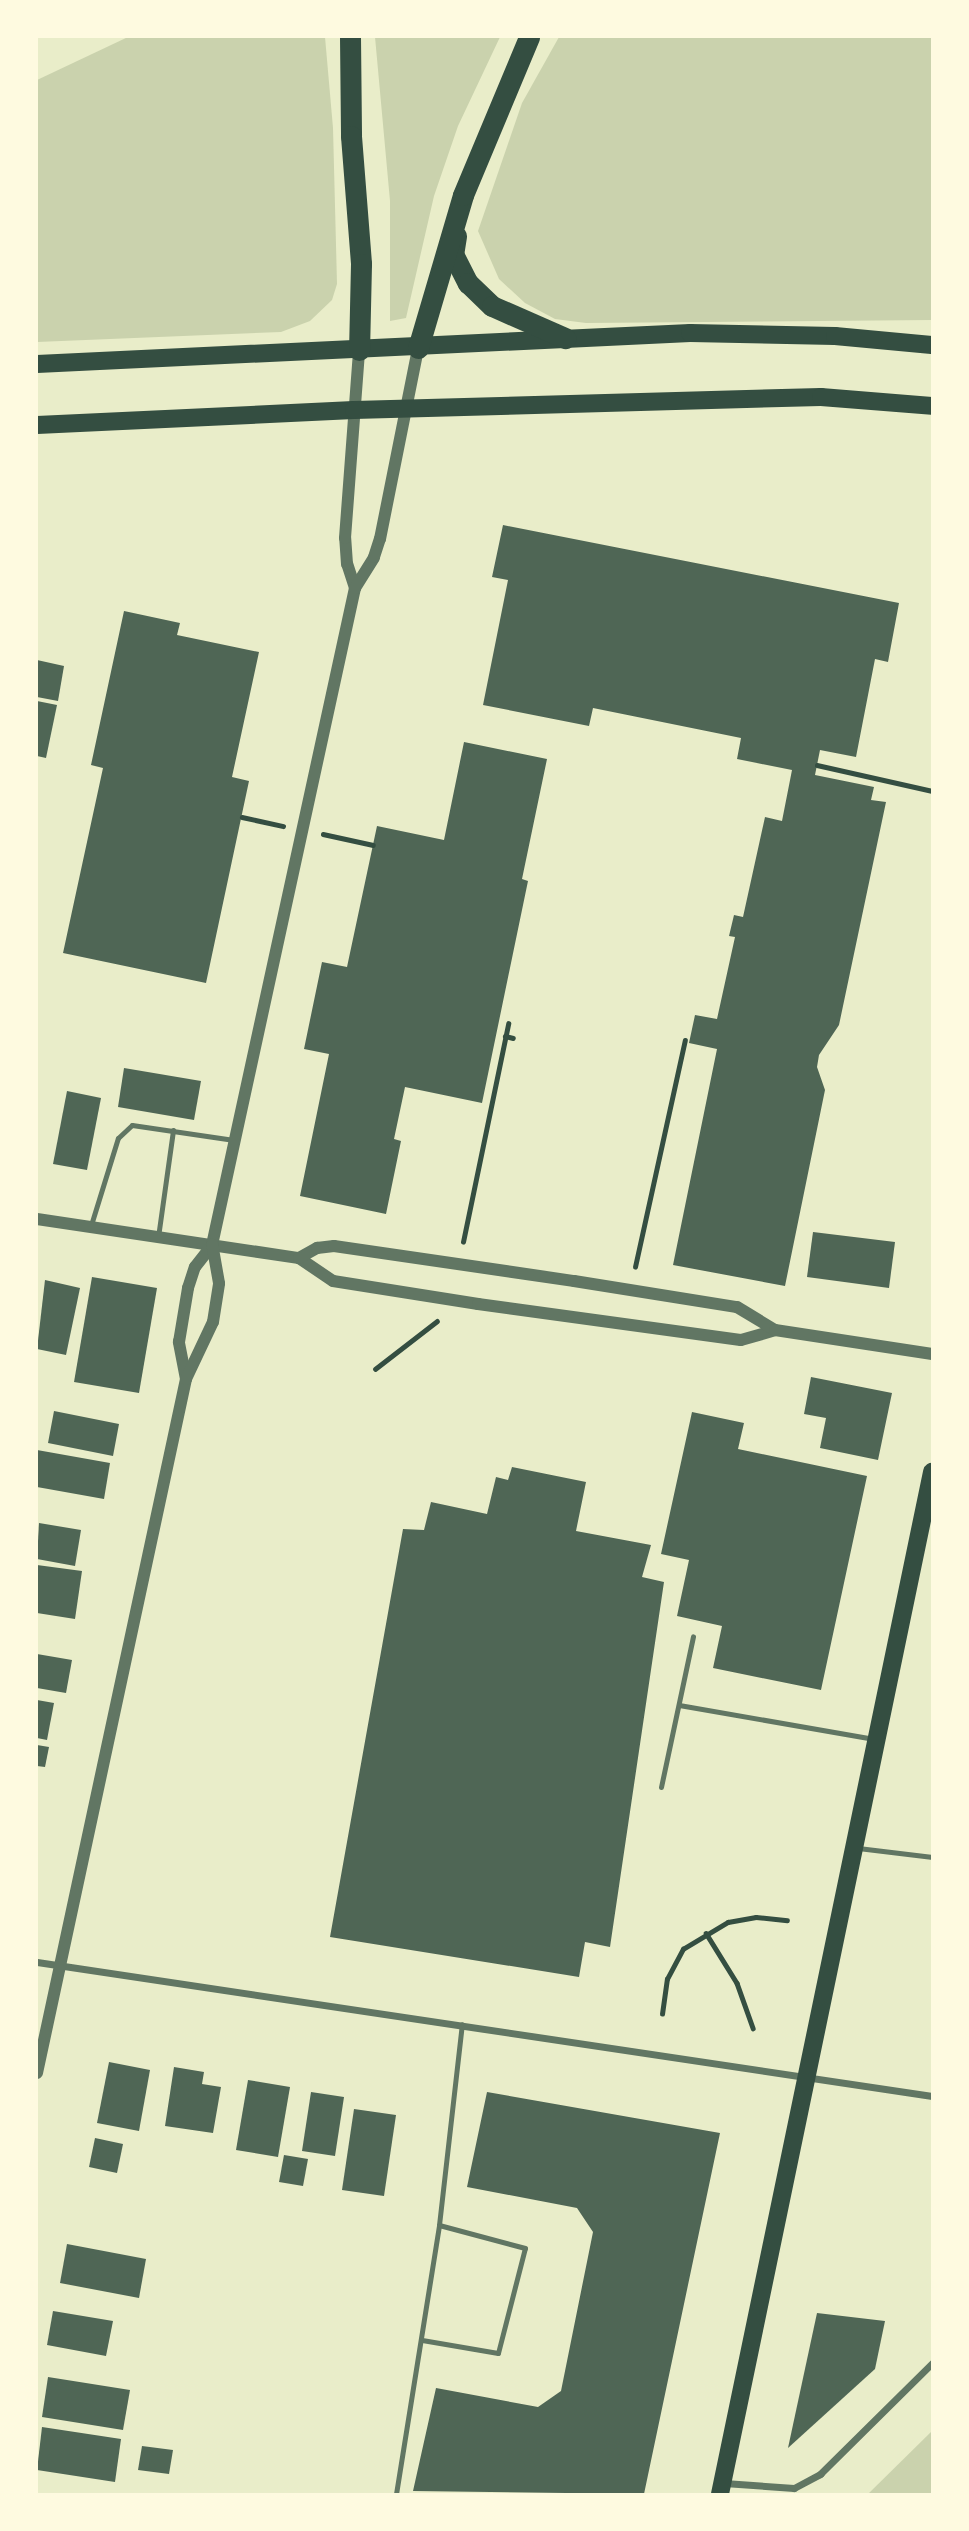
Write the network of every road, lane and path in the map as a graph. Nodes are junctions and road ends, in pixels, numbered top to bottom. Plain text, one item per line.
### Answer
1 (350, 37) edge
2 (529, 37) edge
3 (463, 195) junction
4 (565, 338) junction
5 (932, 345) edge
6 (418, 348) junction
7 (359, 350) junction
8 (37, 364) edge
9 (932, 406) edge
10 (354, 410) junction
11 (405, 410) junction
12 (37, 425) edge
13 (355, 588) junction
14 (817, 765) dead end
15 (932, 791) edge
16 (508, 1024) dead end
17 (505, 1036) junction
18 (513, 1038) dead end
19 (684, 1040) dead end
20 (671, 1070) dead end
21 (678, 1071) junction
22 (173, 1130) junction
23 (234, 1140) junction
24 (37, 1219) edge
25 (90, 1227) junction
26 (158, 1237) junction
27 (463, 1242) dead end
28 (212, 1245) junction
29 (299, 1258) junction
30 (635, 1267) dead end
31 (437, 1320) dead end
32 (775, 1330) junction
33 (932, 1354) edge
34 (375, 1369) dead end
35 (186, 1379) junction
36 (932, 1472) edge
37 (693, 1636) dead end
38 (678, 1705) junction
39 (877, 1740) junction
40 (661, 1787) dead end
41 (855, 1848) junction
42 (932, 1857) edge
43 (787, 1920) dead end
44 (706, 1933) junction
45 (37, 1962) edge
46 (60, 1965) junction
47 (662, 2014) dead end
48 (462, 2024) junction
49 (753, 2028) dead end
50 (37, 2073) edge
51 (808, 2075) junction
52 (932, 2096) edge
53 (439, 2225) junction
54 (422, 2340) junction
55 (932, 2363) edge
56 (721, 2488) edge
57 (396, 2494) edge

1 - 7 highway
2 - 3 highway
3 - 4 highway
3 - 6 highway
4 - 5 main road
4 - 6 main road
6 - 7 main road
6 - 11 street
7 - 8 main road
7 - 10 street
9 - 11 main road
10 - 11 main road
10 - 12 main road
10 - 13 street
11 - 13 street
13 - 23 street
14 - 15 path
16 - 17 path
17 - 18 path
17 - 27 path
19 - 21 path
20 - 21 path
21 - 30 path
22 - 23 lane
22 - 25 lane
22 - 26 lane
23 - 28 street
24 - 25 street
25 - 26 street
26 - 28 street
28 - 29 street
28 - 35 street
28 - 35 street
29 - 32 street
29 - 32 street
31 - 34 path
32 - 33 street
35 - 46 street
36 - 39 main road
37 - 38 lane
38 - 39 lane
38 - 40 lane
39 - 41 main road
41 - 42 lane
41 - 51 main road
43 - 44 path
44 - 47 path
44 - 49 path
45 - 46 street
46 - 48 street
46 - 50 street
48 - 51 street
48 - 53 lane
51 - 52 street
51 - 56 main road
53 - 54 lane
53 - 54 lane
54 - 57 lane
55 - 56 street

